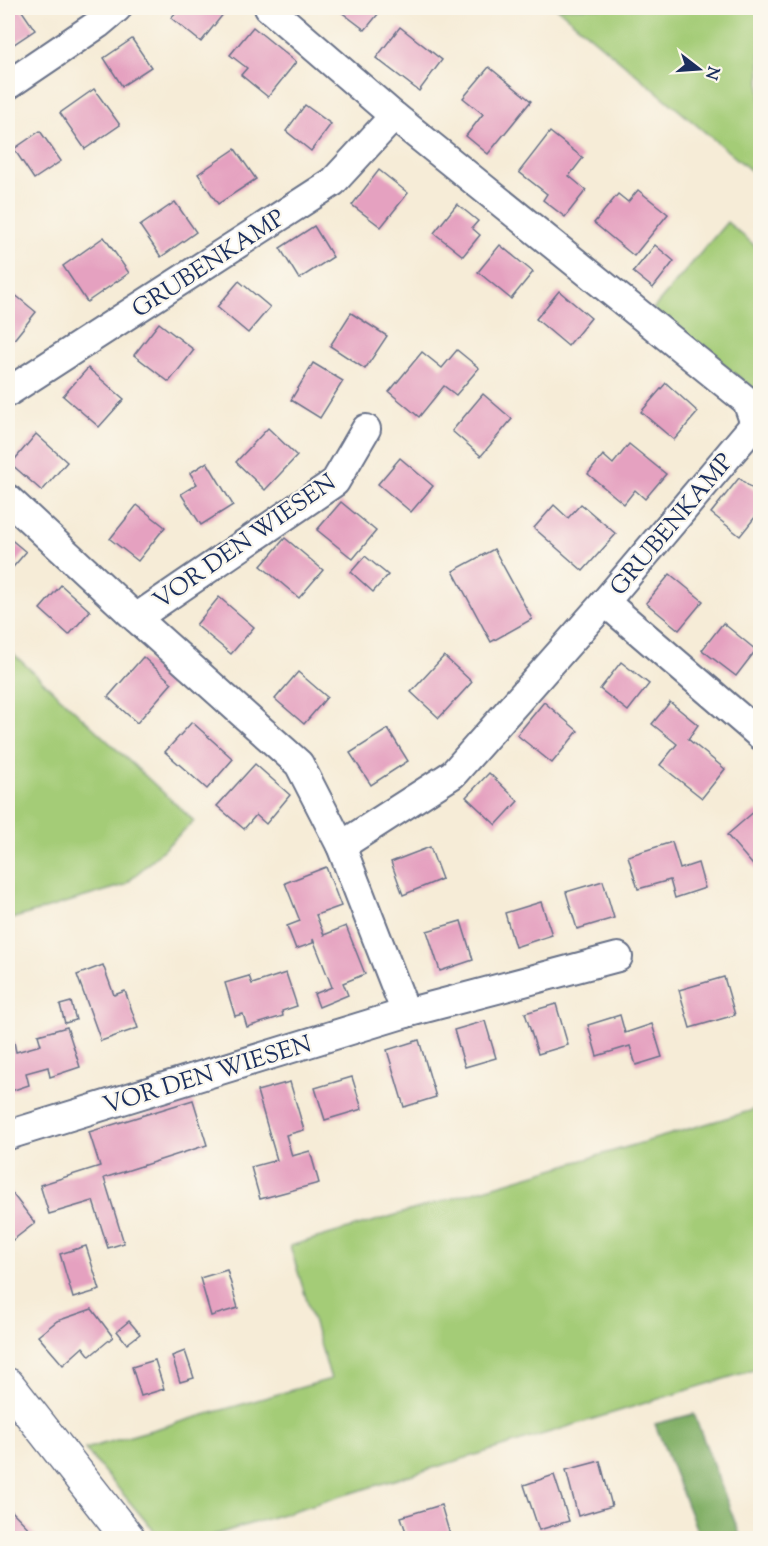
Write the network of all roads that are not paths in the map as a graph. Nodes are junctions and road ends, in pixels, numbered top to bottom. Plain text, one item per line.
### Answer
1 (117, 8) edge
2 (269, 8) edge
3 (8, 85) edge
4 (394, 116) junction
5 (8, 392) edge
6 (758, 428) edge
7 (366, 429) dead end
8 (8, 499) edge
9 (605, 602) junction
10 (136, 618) junction
11 (760, 735) edge
12 (341, 846) junction
13 (618, 957) dead end
14 (406, 1013) junction
15 (8, 1135) edge
16 (8, 1385) edge
17 (128, 1539) edge

1 - 3 street
2 - 4 street, GRUBENKAMP
4 - 5 street, GRUBENKAMP
4 - 6 street, GRUBENKAMP
6 - 9 street, GRUBENKAMP
7 - 10 street, VOR DEN WIESEN
8 - 10 street, VOR DEN WIESEN
9 - 11 street
9 - 12 street, GRUBENKAMP
10 - 12 street, VOR DEN WIESEN
12 - 14 street, VOR DEN WIESEN
13 - 14 street, VOR DEN WIESEN
14 - 15 street, VOR DEN WIESEN
16 - 17 main road

